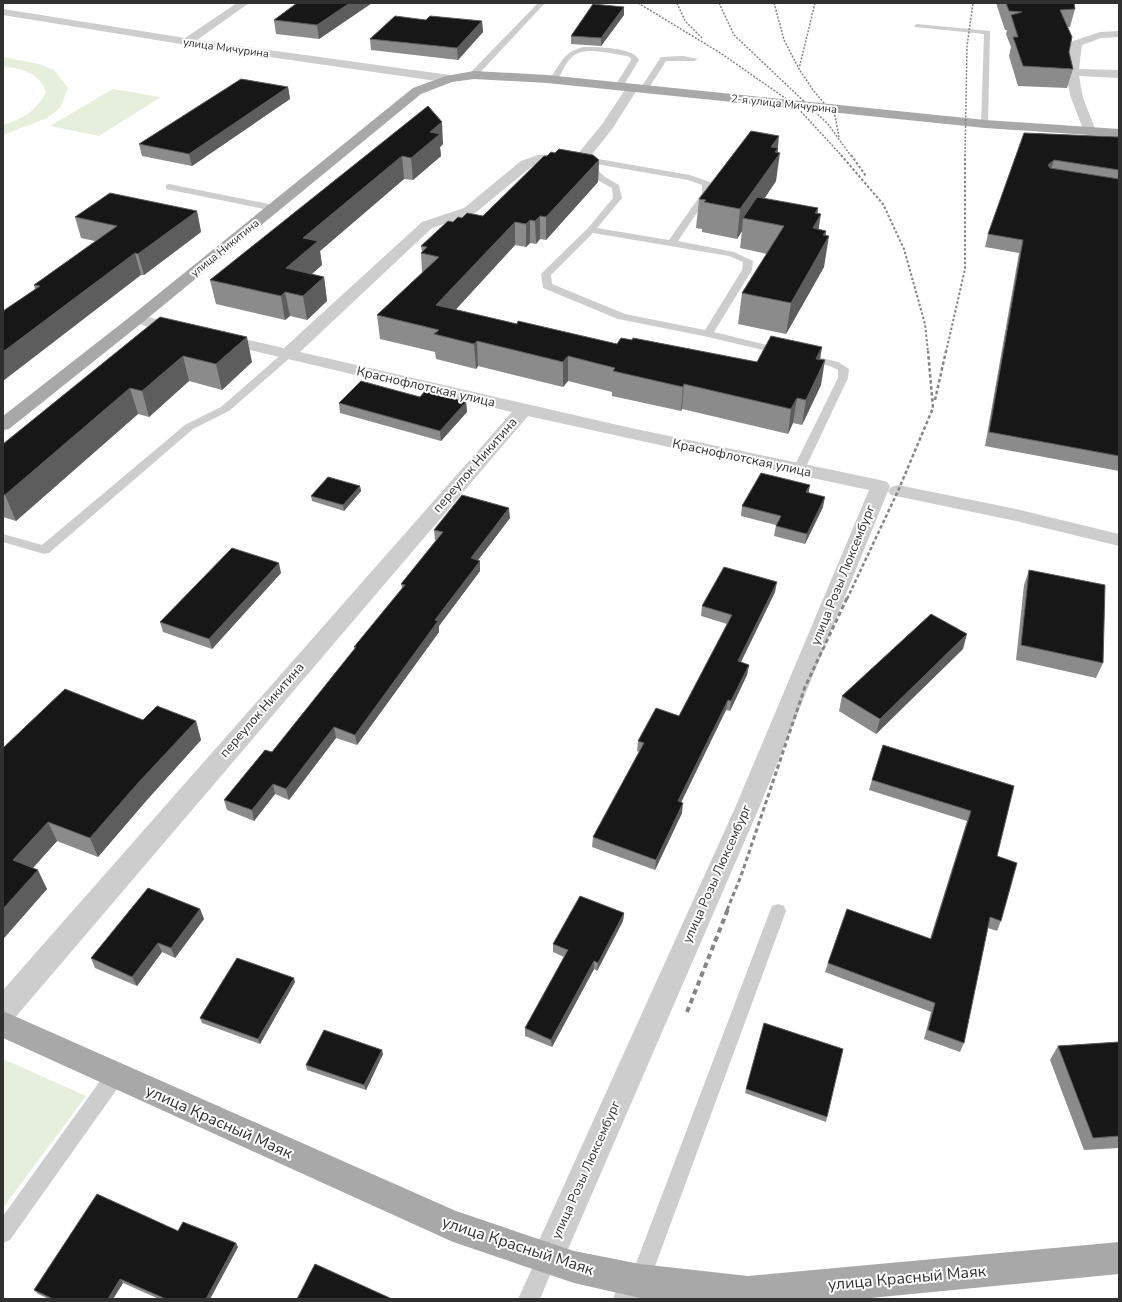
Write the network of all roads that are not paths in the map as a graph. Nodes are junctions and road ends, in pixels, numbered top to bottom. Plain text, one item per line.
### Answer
1 (244, 3) edge
2 (542, 3) edge
3 (3, 12) edge
4 (917, 26) dead end
5 (1119, 34) edge
6 (187, 42) junction
7 (694, 59) dead end
8 (1071, 72) junction
9 (1119, 74) edge
10 (473, 75) junction
11 (450, 79) junction
12 (554, 80) junction
13 (619, 86) junction
14 (638, 88) junction
15 (985, 124) junction
16 (1090, 132) junction
17 (1119, 133) edge
18 (581, 159) junction
19 (169, 187) dead end
20 (274, 208) junction
21 (591, 230) junction
22 (672, 243) junction
23 (137, 319) junction
24 (708, 334) junction
25 (288, 354) junction
26 (523, 410) junction
27 (3, 425) edge
28 (798, 470) junction
29 (889, 489) junction
30 (3, 538) edge
31 (1119, 540) edge
32 (778, 912) dead end
33 (3, 1011) edge
34 (3, 1024) edge
35 (116, 1076) junction
36 (3, 1233) edge
37 (547, 1258) junction
38 (1119, 1258) edge
39 (632, 1290) edge
40 (529, 1299) edge

1 - 6 street
2 - 10 lane
3 - 6 street, улица Мичурина
4 - 15 lane
5 - 8 street
6 - 11 street, улица Мичурина
7 - 14 lane
8 - 9 street
8 - 16 street
10 - 11 main road, 2-я улица Мичурина
10 - 12 main road, 2-я улица Мичурина
11 - 20 main road, улица Никитина
12 - 13 main road, 2-я улица Мичурина
12 - 13 lane
13 - 14 main road, 2-я улица Мичурина
14 - 15 main road, 2-я улица Мичурина
14 - 18 street
15 - 16 main road, 2-я улица Мичурина
16 - 17 main road, 2-я улица Мичурина
18 - 21 lane
18 - 22 lane
18 - 25 street
19 - 20 lane
20 - 23 main road, улица Никитина
21 - 22 lane
21 - 24 lane
22 - 24 lane
23 - 25 street, Краснофлотская улица
23 - 27 main road, улица Никитина
24 - 28 lane
25 - 26 street, Краснофлотская улица
25 - 30 lane
26 - 28 street, Краснофлотская улица
26 - 33 street, переулок Никитина
28 - 29 street, Краснофлотская улица
29 - 31 street, Краснофлотская улица
29 - 37 street, улица Розы Люксембург
32 - 39 lane
34 - 35 main road, улица Красный Маяк
35 - 36 lane
35 - 37 main road, улица Красный Маяк
37 - 39 main road, улица Красный Маяк
37 - 40 lane
38 - 39 main road, улица Красный Маяк

